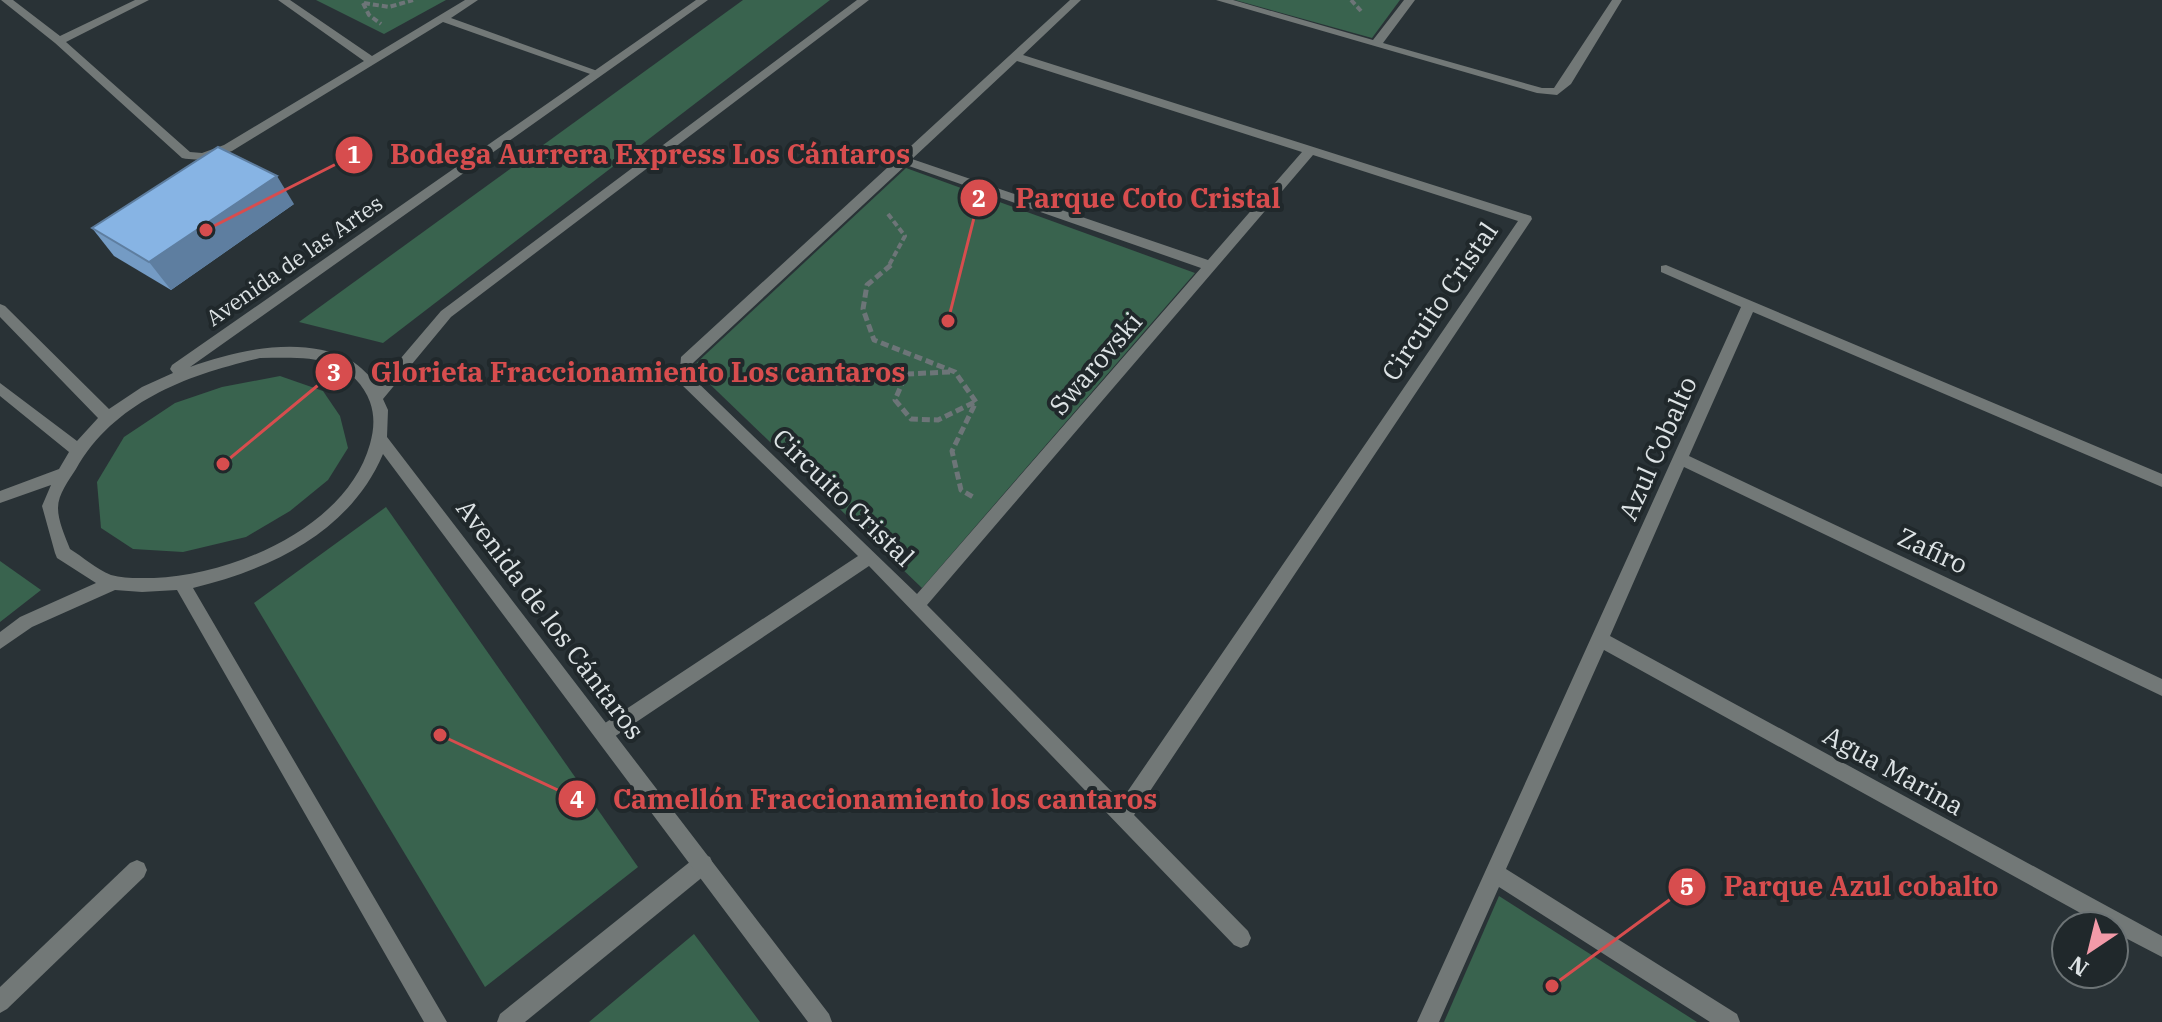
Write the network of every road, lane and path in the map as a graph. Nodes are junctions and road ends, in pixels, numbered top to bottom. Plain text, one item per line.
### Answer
1 (6, 0) edge
2 (144, 0) edge
3 (283, 0) edge
4 (365, 0) edge
5 (413, 0) edge
6 (473, 0) edge
7 (703, 0) edge
8 (864, 0) edge
9 (1076, 0) edge
10 (1221, 0) edge
11 (1410, 0) edge
12 (1617, 0) edge
13 (444, 19) junction
14 (59, 41) junction
15 (1376, 44) junction
16 (1014, 56) junction
17 (372, 61) junction
18 (597, 73) junction
19 (1309, 152) junction
20 (904, 160) junction
21 (870, 191) junction
22 (1210, 266) junction
23 (1666, 269) dead end
24 (1749, 305) junction
25 (0, 309) edge
26 (955, 372) junction
27 (0, 388) edge
28 (147, 391) junction
29 (378, 395) junction
30 (976, 402) junction
31 (108, 418) junction
32 (382, 441) junction
33 (76, 449) junction
34 (1681, 459) junction
35 (65, 473) junction
36 (2162, 481) edge
37 (0, 497) edge
38 (998, 511) junction
39 (870, 557) junction
40 (113, 583) junction
41 (182, 584) junction
42 (917, 605) junction
43 (1600, 639) junction
44 (0, 642) edge
45 (2162, 688) edge
46 (605, 733) junction
47 (1122, 816) junction
48 (703, 864) junction
49 (137, 870) dead end
50 (1495, 873) junction
51 (1241, 938) dead end
52 (2162, 947) edge
53 (0, 1002) edge
54 (436, 1022) edge
55 (508, 1022) edge
56 (821, 1022) edge
57 (1428, 1022) edge
58 (1729, 1022) edge

1 - 14 street
2 - 14 street
3 - 17 street
4 - 5 path
6 - 13 street
7 - 18 street, Avenida de las Artes
8 - 29 street
9 - 16 street, Circuito Cristal
10 - 15 street
11 - 15 street
12 - 15 street
13 - 17 street
13 - 18 street
14 - 17 street
16 - 19 street, Circuito Cristal
16 - 20 street, Circuito Cristal
18 - 28 street, Avenida de las Artes
19 - 22 street, Swarovski
19 - 47 street, Circuito Cristal
20 - 21 street, Circuito Cristal
20 - 22 street
21 - 26 path
21 - 39 street, Circuito Cristal
22 - 38 street, Swarovski
23 - 24 street
24 - 34 street, Azul Cobalto
24 - 36 street
25 - 31 street
26 - 30 path
26 - 30 path
27 - 33 street
28 - 29 street
28 - 31 street
29 - 32 street
30 - 38 path
31 - 33 street
32 - 41 street
32 - 46 street, Avenida de los Cántaros
33 - 35 street
34 - 43 street, Azul Cobalto
34 - 45 street, Zafiro
35 - 37 street
35 - 40 street
38 - 42 street, Swarovski
39 - 42 street, Circuito Cristal
39 - 46 street
40 - 41 street
40 - 44 street
41 - 54 street
42 - 47 street, Circuito Cristal
43 - 50 street, Azul Cobalto
43 - 52 street, Agua Marina
46 - 48 street, Avenida de los Cántaros
47 - 51 street, Circuito Cristal
48 - 55 street
48 - 56 street, Avenida de los Cántaros
49 - 53 street
50 - 57 street, Azul Cobalto
50 - 58 street

